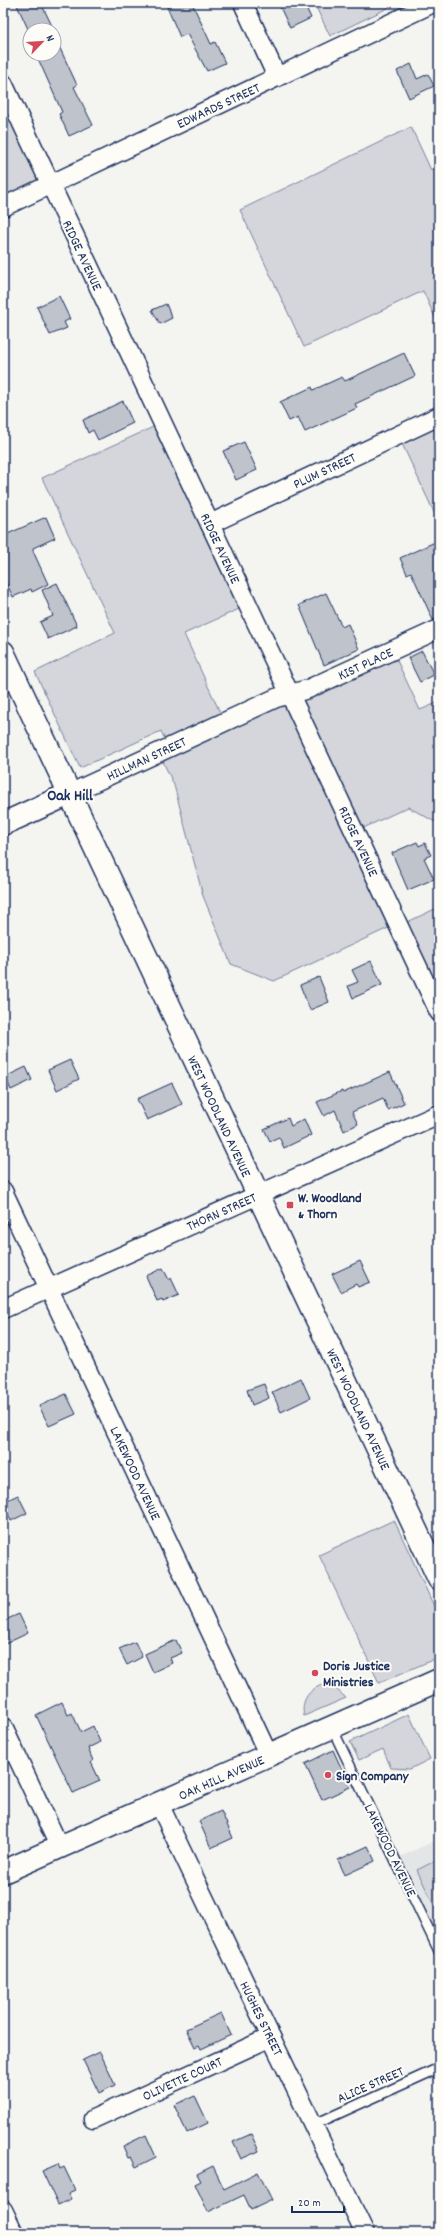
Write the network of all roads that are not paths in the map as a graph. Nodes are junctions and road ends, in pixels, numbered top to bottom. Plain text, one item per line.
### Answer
1 (243, 3) edge
2 (433, 3) edge
3 (277, 77) junction
4 (3, 83) edge
5 (50, 184) junction
6 (3, 207) edge
7 (439, 416) edge
8 (210, 524) junction
9 (439, 629) edge
10 (3, 652) edge
11 (290, 695) junction
12 (69, 794) junction
13 (3, 824) edge
14 (439, 1012) edge
15 (439, 1114) edge
16 (3, 1191) edge
17 (258, 1195) junction
18 (49, 1288) junction
19 (3, 1309) edge
20 (439, 1579) edge
21 (439, 1680) edge
22 (3, 1727) edge
23 (332, 1728) junction
24 (269, 1756) junction
25 (159, 1804) junction
26 (60, 1848) junction
27 (3, 1872) edge
28 (439, 1951) edge
29 (271, 2037) junction
30 (439, 2068) edge
31 (93, 2119) dead end
32 (313, 2125) junction
33 (3, 2210) edge
34 (14, 2233) edge
35 (365, 2233) edge

1 - 3 street
2 - 3 street, EDWARDS STREET
3 - 5 street, EDWARDS STREET
4 - 5 street, RIDGE AVENUE
5 - 6 street, EDWARDS STREET
5 - 8 street, RIDGE AVENUE
7 - 8 street, PLUM STREET
8 - 11 street, RIDGE AVENUE
9 - 11 street, KIST PLACE
10 - 12 street, WEST WOODLAND AVENUE
11 - 12 street, HILLMAN STREET
11 - 14 street, RIDGE AVENUE
12 - 13 street, HILLMAN STREET
12 - 17 street, WEST WOODLAND AVENUE
15 - 17 street, THORN STREET
16 - 18 street, LAKEWOOD AVENUE
17 - 18 street, THORN STREET
17 - 20 street, WEST WOODLAND AVENUE
18 - 19 street, THORN STREET
18 - 24 street, LAKEWOOD AVENUE
21 - 23 street, OAK HILL AVENUE
22 - 26 street
23 - 24 street, OAK HILL AVENUE
23 - 28 lane, LAKEWOOD AVENUE
24 - 25 street, OAK HILL AVENUE
25 - 26 street, OAK HILL AVENUE
25 - 29 street, HUGHES STREET
26 - 27 street, OAK HILL AVENUE
29 - 31 street, OLIVETTE COURT
29 - 32 street, HUGHES STREET
30 - 32 lane, ALICE STREET
32 - 35 street, HUGHES STREET
33 - 34 street

